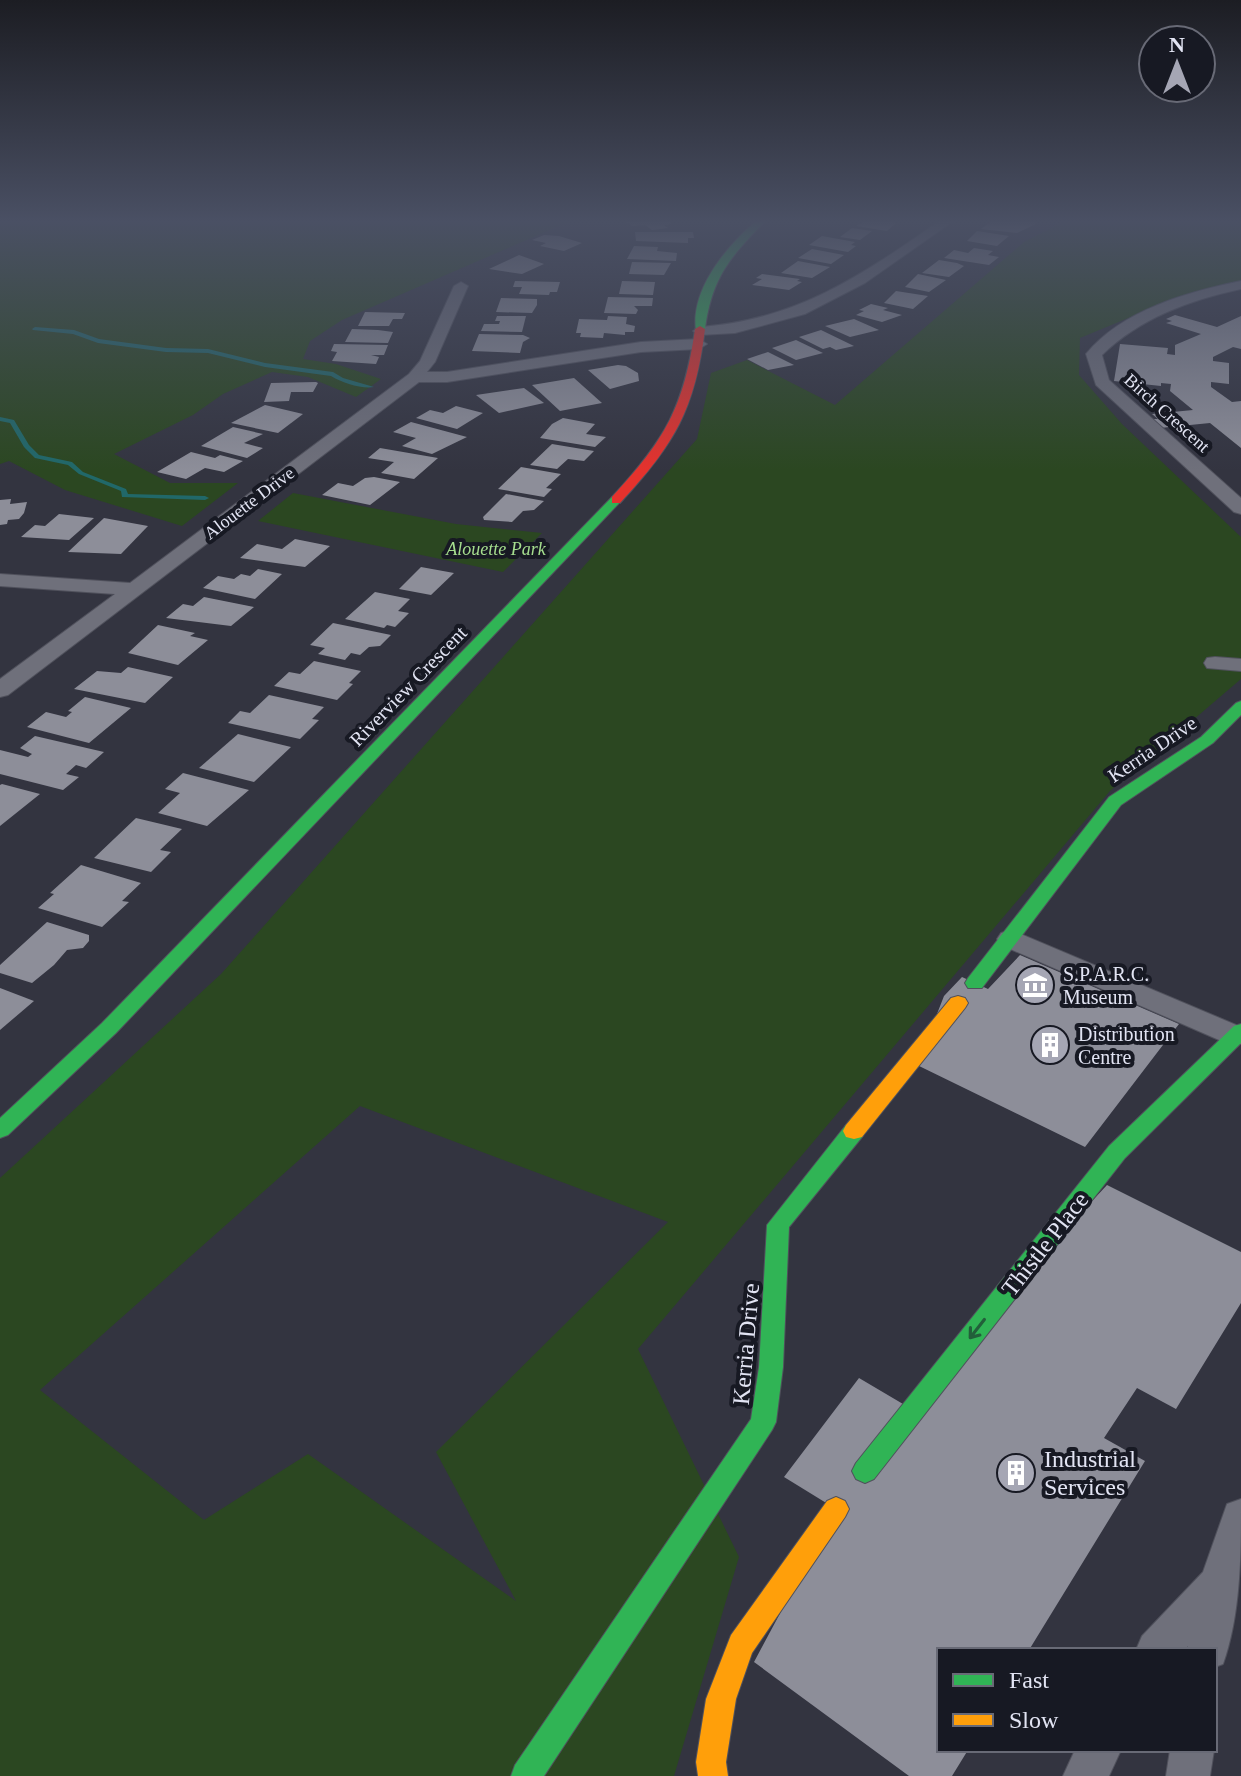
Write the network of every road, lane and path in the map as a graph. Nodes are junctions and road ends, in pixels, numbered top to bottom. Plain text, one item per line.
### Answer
1 (453, 305) edge
2 (704, 305) edge
3 (813, 305) edge
4 (1176, 305) edge
5 (700, 338) junction
6 (415, 377) junction
7 (1241, 508) edge
8 (0, 580) edge
9 (135, 589) junction
10 (1215, 663) dead end
11 (1241, 665) edge
12 (0, 690) edge
13 (1241, 706) edge
14 (1011, 939) junction
15 (975, 983) dead end
16 (958, 1003) dead end
17 (1239, 1033) edge
18 (0, 1130) edge
19 (865, 1471) dead end
20 (836, 1509) dead end
21 (1241, 1516) edge
22 (1219, 1583) junction
23 (1159, 1648) edge
24 (1208, 1648) edge
25 (1098, 1752) edge
26 (1192, 1752) edge
27 (526, 1776) edge
28 (713, 1776) edge
29 (1085, 1776) edge
30 (1188, 1776) edge

1 - 6 street, Alouette Drive
2 - 5 street, Riverview Crescent
3 - 5 street
4 - 7 street, Birch Crescent
5 - 6 street
5 - 18 street, Riverview Crescent
6 - 9 street, Alouette Drive
8 - 9 street
9 - 12 street, Alouette Drive
10 - 11 street
13 - 14 street, Kerria Drive
14 - 15 street, Kerria Drive
14 - 17 street
16 - 27 street, Kerria Drive
17 -> 19 street, Thistle Place
20 - 28 street
21 - 22 street
22 - 23 street
22 - 24 street
25 - 29 street
26 - 30 street

